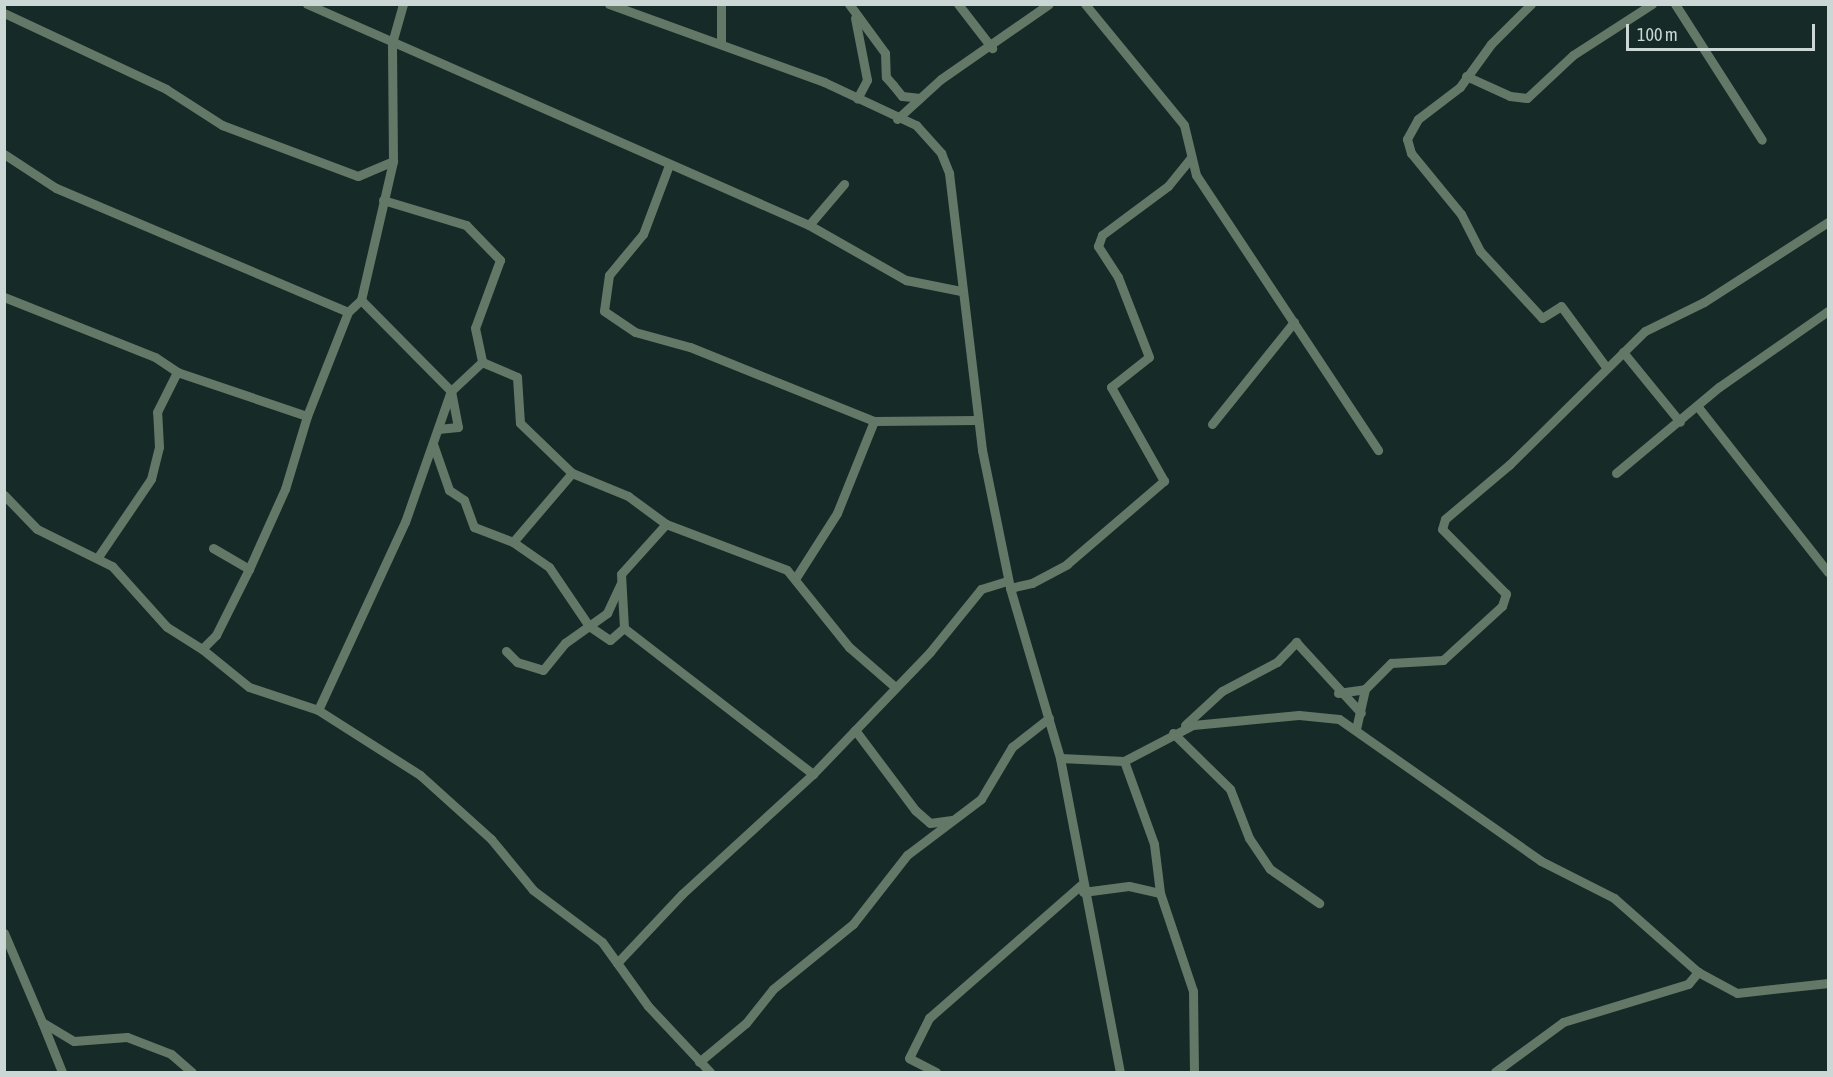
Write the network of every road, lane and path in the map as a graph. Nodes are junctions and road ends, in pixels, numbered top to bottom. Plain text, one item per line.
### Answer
1 (307, 4) edge
2 (403, 4) edge
3 (609, 4) edge
4 (722, 4) edge
5 (849, 4) edge
6 (958, 4) edge
7 (1049, 4) edge
8 (1085, 4) edge
9 (1531, 4) edge
10 (1652, 4) edge
11 (1675, 4) edge
12 (4, 13) edge
13 (855, 16) junction
14 (721, 42) junction
15 (392, 43) junction
16 (992, 48) junction
17 (1466, 76) junction
18 (920, 98) junction
19 (857, 99) junction
20 (897, 119) junction
21 (1762, 140) dead end
22 (4, 154) edge
23 (1190, 159) junction
24 (393, 161) junction
25 (669, 165) junction
26 (844, 184) dead end
27 (383, 200) junction
28 (1828, 222) edge
29 (809, 225) junction
30 (961, 291) junction
31 (4, 297) edge
32 (361, 300) junction
33 (1828, 311) edge
34 (348, 312) junction
35 (1294, 322) junction
36 (1623, 352) junction
37 (482, 362) junction
38 (1606, 367) junction
39 (177, 372) junction
40 (451, 391) junction
41 (1698, 407) junction
42 (307, 416) junction
43 (977, 420) junction
44 (874, 421) junction
45 (1680, 422) junction
46 (1212, 424) dead end
47 (438, 429) junction
48 (433, 444) junction
49 (1378, 450) dead end
50 (572, 473) junction
51 (1616, 473) dead end
52 (4, 495) edge
53 (666, 524) junction
54 (513, 542) junction
55 (213, 548) dead end
56 (98, 557) junction
57 (249, 570) junction
58 (1828, 572) edge
59 (795, 579) junction
60 (621, 582) junction
61 (1009, 584) junction
62 (592, 628) junction
63 (624, 628) junction
64 (202, 649) junction
65 (506, 651) dead end
66 (895, 687) junction
67 (1365, 689) junction
68 (1338, 693) junction
69 (318, 710) junction
70 (1361, 713) junction
71 (1049, 718) junction
72 (1356, 729) junction
73 (855, 730) junction
74 (1178, 730) junction
75 (1060, 758) junction
76 (1124, 761) junction
77 (813, 774) junction
78 (955, 819) junction
79 (1082, 889) junction
80 (1160, 893) junction
81 (1319, 903) dead end
82 (4, 933) edge
83 (618, 963) junction
84 (1698, 972) junction
85 (1828, 983) edge
86 (42, 1022) junction
87 (699, 1062) junction
88 (62, 1072) edge
89 (192, 1072) edge
90 (710, 1072) edge
91 (936, 1072) edge
92 (1120, 1072) edge
93 (1194, 1072) edge
94 (1495, 1072) edge

1 - 15 street
2 - 15 street
3 - 14 street
4 - 14 street
5 - 13 street
6 - 16 street
7 - 16 street
8 - 23 street
9 - 17 street
10 - 17 street
11 - 21 street
12 - 24 street
13 - 18 street
13 - 19 street
14 - 19 street
15 - 24 street
15 - 25 street
16 - 18 street
17 - 38 street
18 - 20 street
19 - 20 street
20 - 30 street
22 - 34 street
23 - 35 street
23 - 61 street
24 - 27 street
25 - 29 street
25 - 44 street
26 - 29 street
27 - 32 street
27 - 37 street
28 - 36 street
29 - 30 street
30 - 43 street
31 - 39 street
32 - 34 street
32 - 40 street
33 - 41 street
34 - 42 street
35 - 46 street
35 - 49 street
36 - 38 street
36 - 45 street
37 - 40 street
37 - 50 street
38 - 67 street
39 - 42 street
39 - 56 street
40 - 47 street
40 - 47 street
41 - 45 street
41 - 58 street
42 - 57 street
43 - 44 street
43 - 61 street
44 - 59 street
45 - 51 street
47 - 48 street
48 - 54 street
48 - 69 street
50 - 53 street
50 - 54 street
52 - 56 street
53 - 59 street
53 - 60 street
54 - 62 street
55 - 57 street
56 - 64 street
57 - 64 street
59 - 66 street
60 - 62 street
60 - 63 street
61 - 66 street
61 - 71 street
62 - 63 street
62 - 65 street
63 - 77 street
64 - 69 street
66 - 73 street
67 - 68 street
67 - 70 street
68 - 70 street
68 - 74 street
69 - 83 street
70 - 72 street
71 - 75 street
71 - 78 street
72 - 74 street
72 - 84 street
73 - 77 street
73 - 78 street
74 - 76 street
74 - 81 street
75 - 76 street
75 - 79 street
76 - 80 street
77 - 83 street
78 - 87 street
79 - 80 street
79 - 91 street
79 - 92 street
80 - 93 street
82 - 86 street
83 - 87 street
84 - 85 street
84 - 94 street
86 - 88 street
86 - 89 street
87 - 90 street

